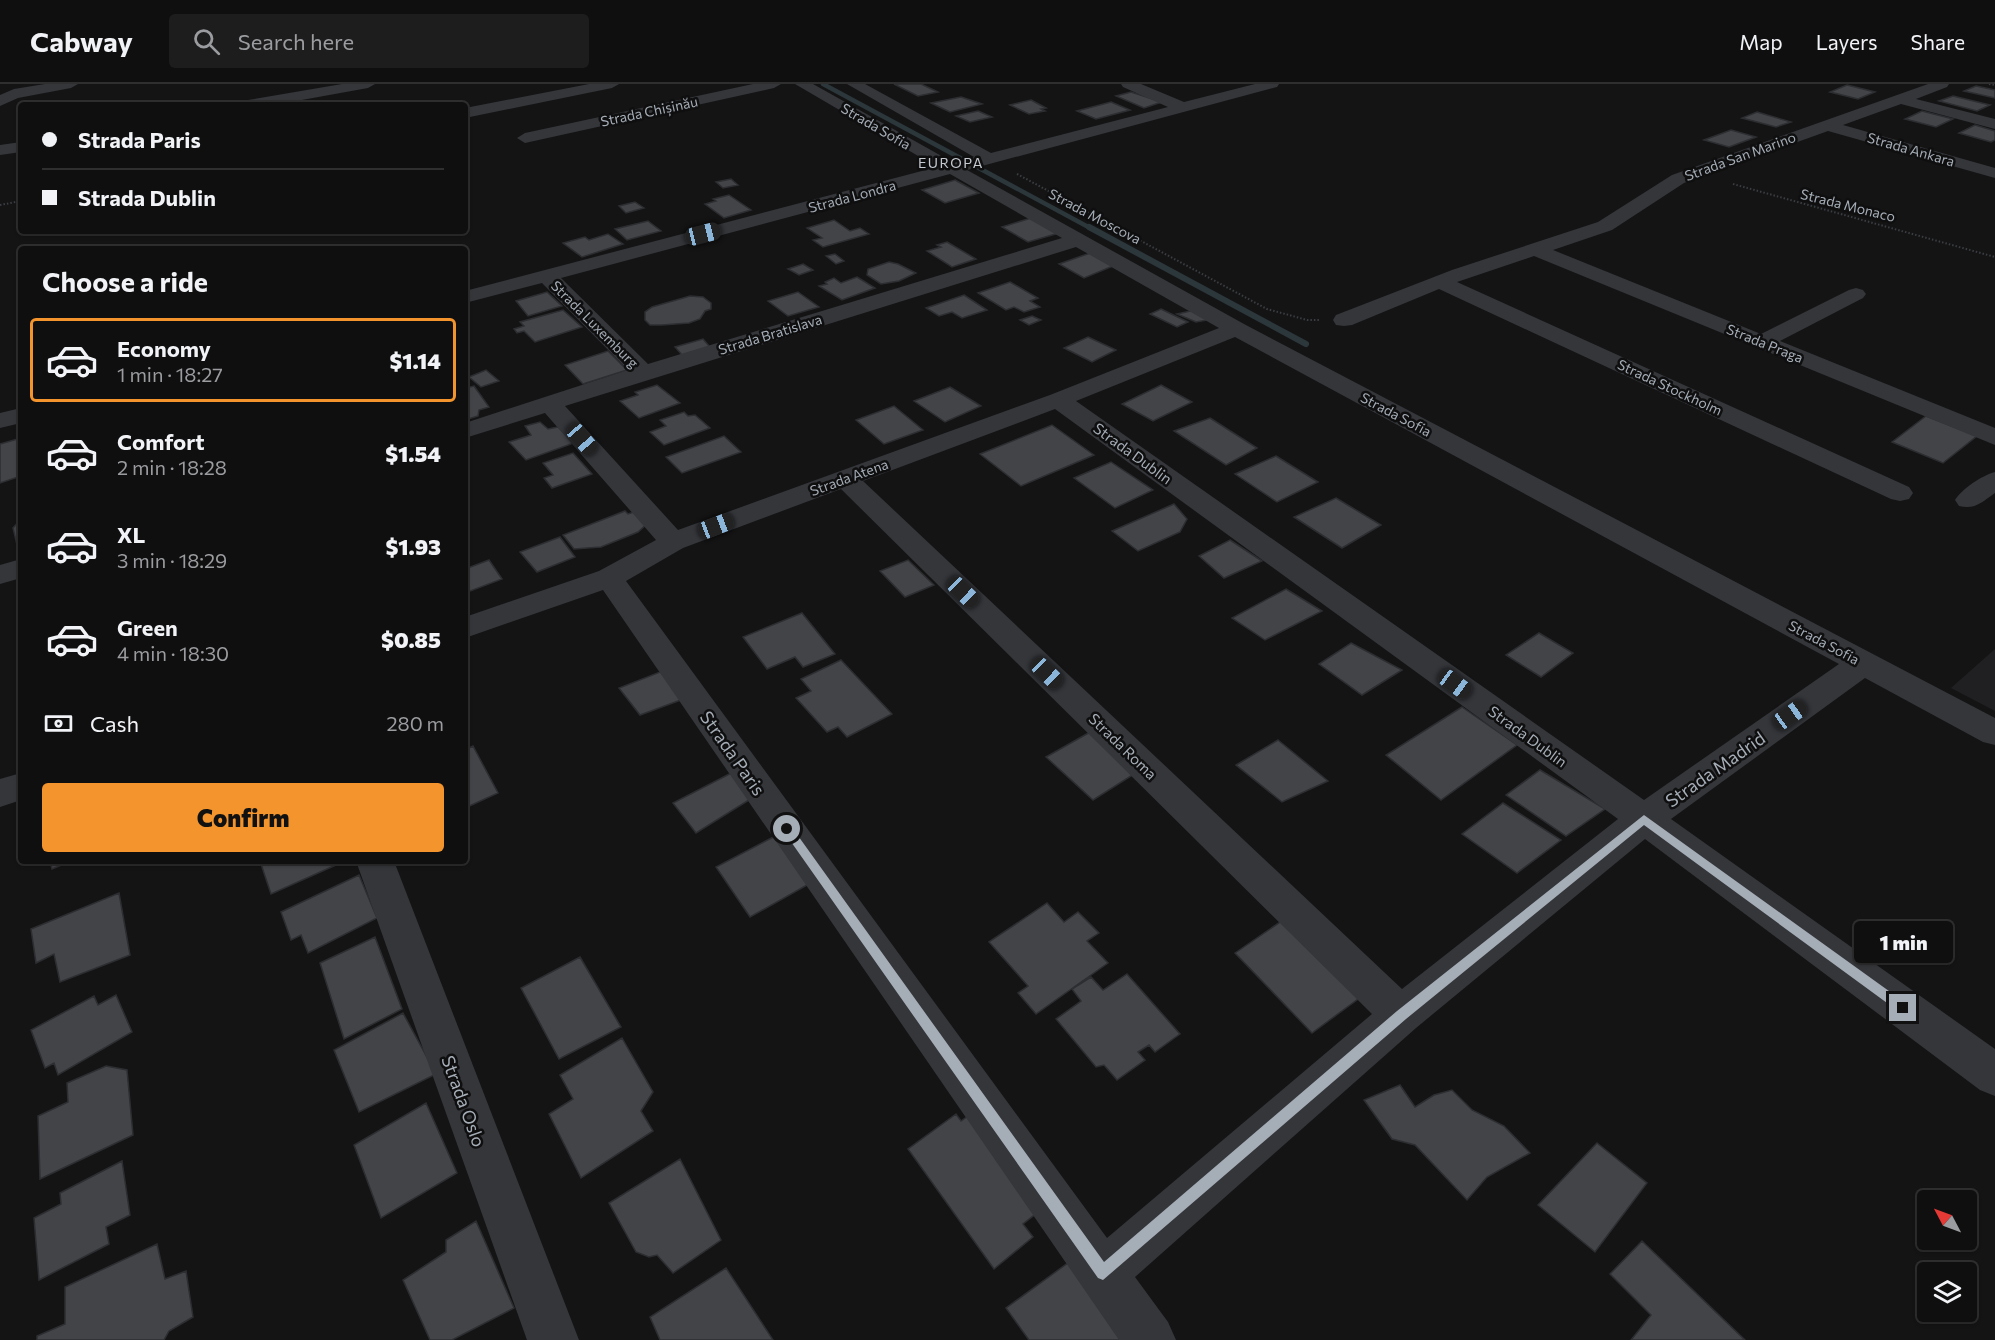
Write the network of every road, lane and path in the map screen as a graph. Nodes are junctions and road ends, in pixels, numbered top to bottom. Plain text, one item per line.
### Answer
1 (72, 84) edge
2 (286, 84) edge
3 (366, 84) edge
4 (612, 84) edge
5 (774, 84) edge
6 (802, 84) edge
7 (854, 84) edge
8 (1128, 84) edge
9 (1272, 84) edge
10 (1942, 84) edge
11 (1989, 84) edge
12 (1995, 86) edge
13 (297, 96) junction
14 (7, 98) edge
15 (378, 98) dead end
16 (1900, 99) junction
17 (264, 102) edge
18 (1182, 107) junction
19 (468, 112) edge
20 (1995, 123) edge
21 (1826, 125) junction
22 (525, 138) dead end
23 (18, 147) edge
24 (0, 149) edge
25 (970, 164) junction
26 (1696, 172) junction
27 (1995, 173) edge
28 (18, 202) edge
29 (0, 205) edge
30 (1077, 240) junction
31 (1534, 249) junction
32 (1995, 257) edge
33 (546, 275) junction
34 (1440, 282) junction
35 (1856, 294) dead end
36 (468, 296) edge
37 (1344, 320) joint
38 (1236, 329) junction
39 (1761, 342) junction
40 (644, 373) junction
41 (1058, 400) junction
42 (551, 405) junction
43 (18, 417) edge
44 (0, 421) edge
45 (468, 430) edge
46 (1995, 437) edge
47 (845, 478) junction
48 (1995, 480) edge
49 (1900, 493) dead end
50 (1968, 500) dead end
51 (673, 542) junction
52 (18, 569) edge
53 (0, 575) edge
54 (609, 578) junction
55 (468, 627) edge
56 (1863, 663) junction
57 (1995, 733) edge
58 (18, 787) edge
59 (0, 793) edge
60 (1644, 819) junction
61 (376, 864) edge
62 (1401, 1015) junction
63 (1995, 1075) edge
64 (1103, 1273) junction
65 (553, 1340) edge
66 (1150, 1340) edge

1 - 14 street
2 - 13 street
3 - 13 street
3 - 15 street
4 - 19 street
5 - 22 street, Strada Chișinău
6 - 25 street, Strada Sofia
7 - 25 street
8 - 18 street
9 - 18 street, Strada Londra
10 - 16 street, Strada San Marino
11 - 12 path
13 - 17 street
16 - 20 street
16 - 21 street, Strada San Marino
18 - 25 street, Strada Londra
21 - 26 street, Strada San Marino
21 - 27 street, Strada Ankara
23 - 24 street
25 - 30 street, Strada Sofia
25 - 33 street, Strada Londra
25 - 37 path, Strada Moscova
26 - 31 street, Strada San Marino
26 - 32 path, Strada Monaco
28 - 29 path
30 - 38 street, Strada Sofia
30 - 40 street, Strada Bratislava
31 - 34 street, Strada San Marino
31 - 39 street, Strada Praga
33 - 36 street, Strada Londra
33 - 40 street, Strada Luxemburg
34 - 37 street, Strada San Marino
34 - 49 street, Strada Stockholm
35 - 39 street
38 - 41 street, Strada Atena
38 - 56 street, Strada Sofia
39 - 46 street, Strada Praga
40 - 42 street, Strada Bratislava
41 - 47 street, Strada Atena
41 - 60 street, Strada Dublin
42 - 45 street, Strada Bratislava
42 - 51 street
43 - 44 street
47 - 51 street, Strada Atena
47 - 62 street, Strada Roma
48 - 50 street
51 - 54 street, Strada Atena
52 - 53 street
54 - 55 street, Strada Atena
54 - 64 street, Strada Paris
56 - 57 street, Strada Sofia
56 - 60 street, Strada Madrid
58 - 59 street
60 - 62 street, Strada Madrid
60 - 63 street, Strada Dublin
61 - 65 street, Strada Oslo
62 - 64 street, Strada Madrid
64 - 66 street, Strada Paris

